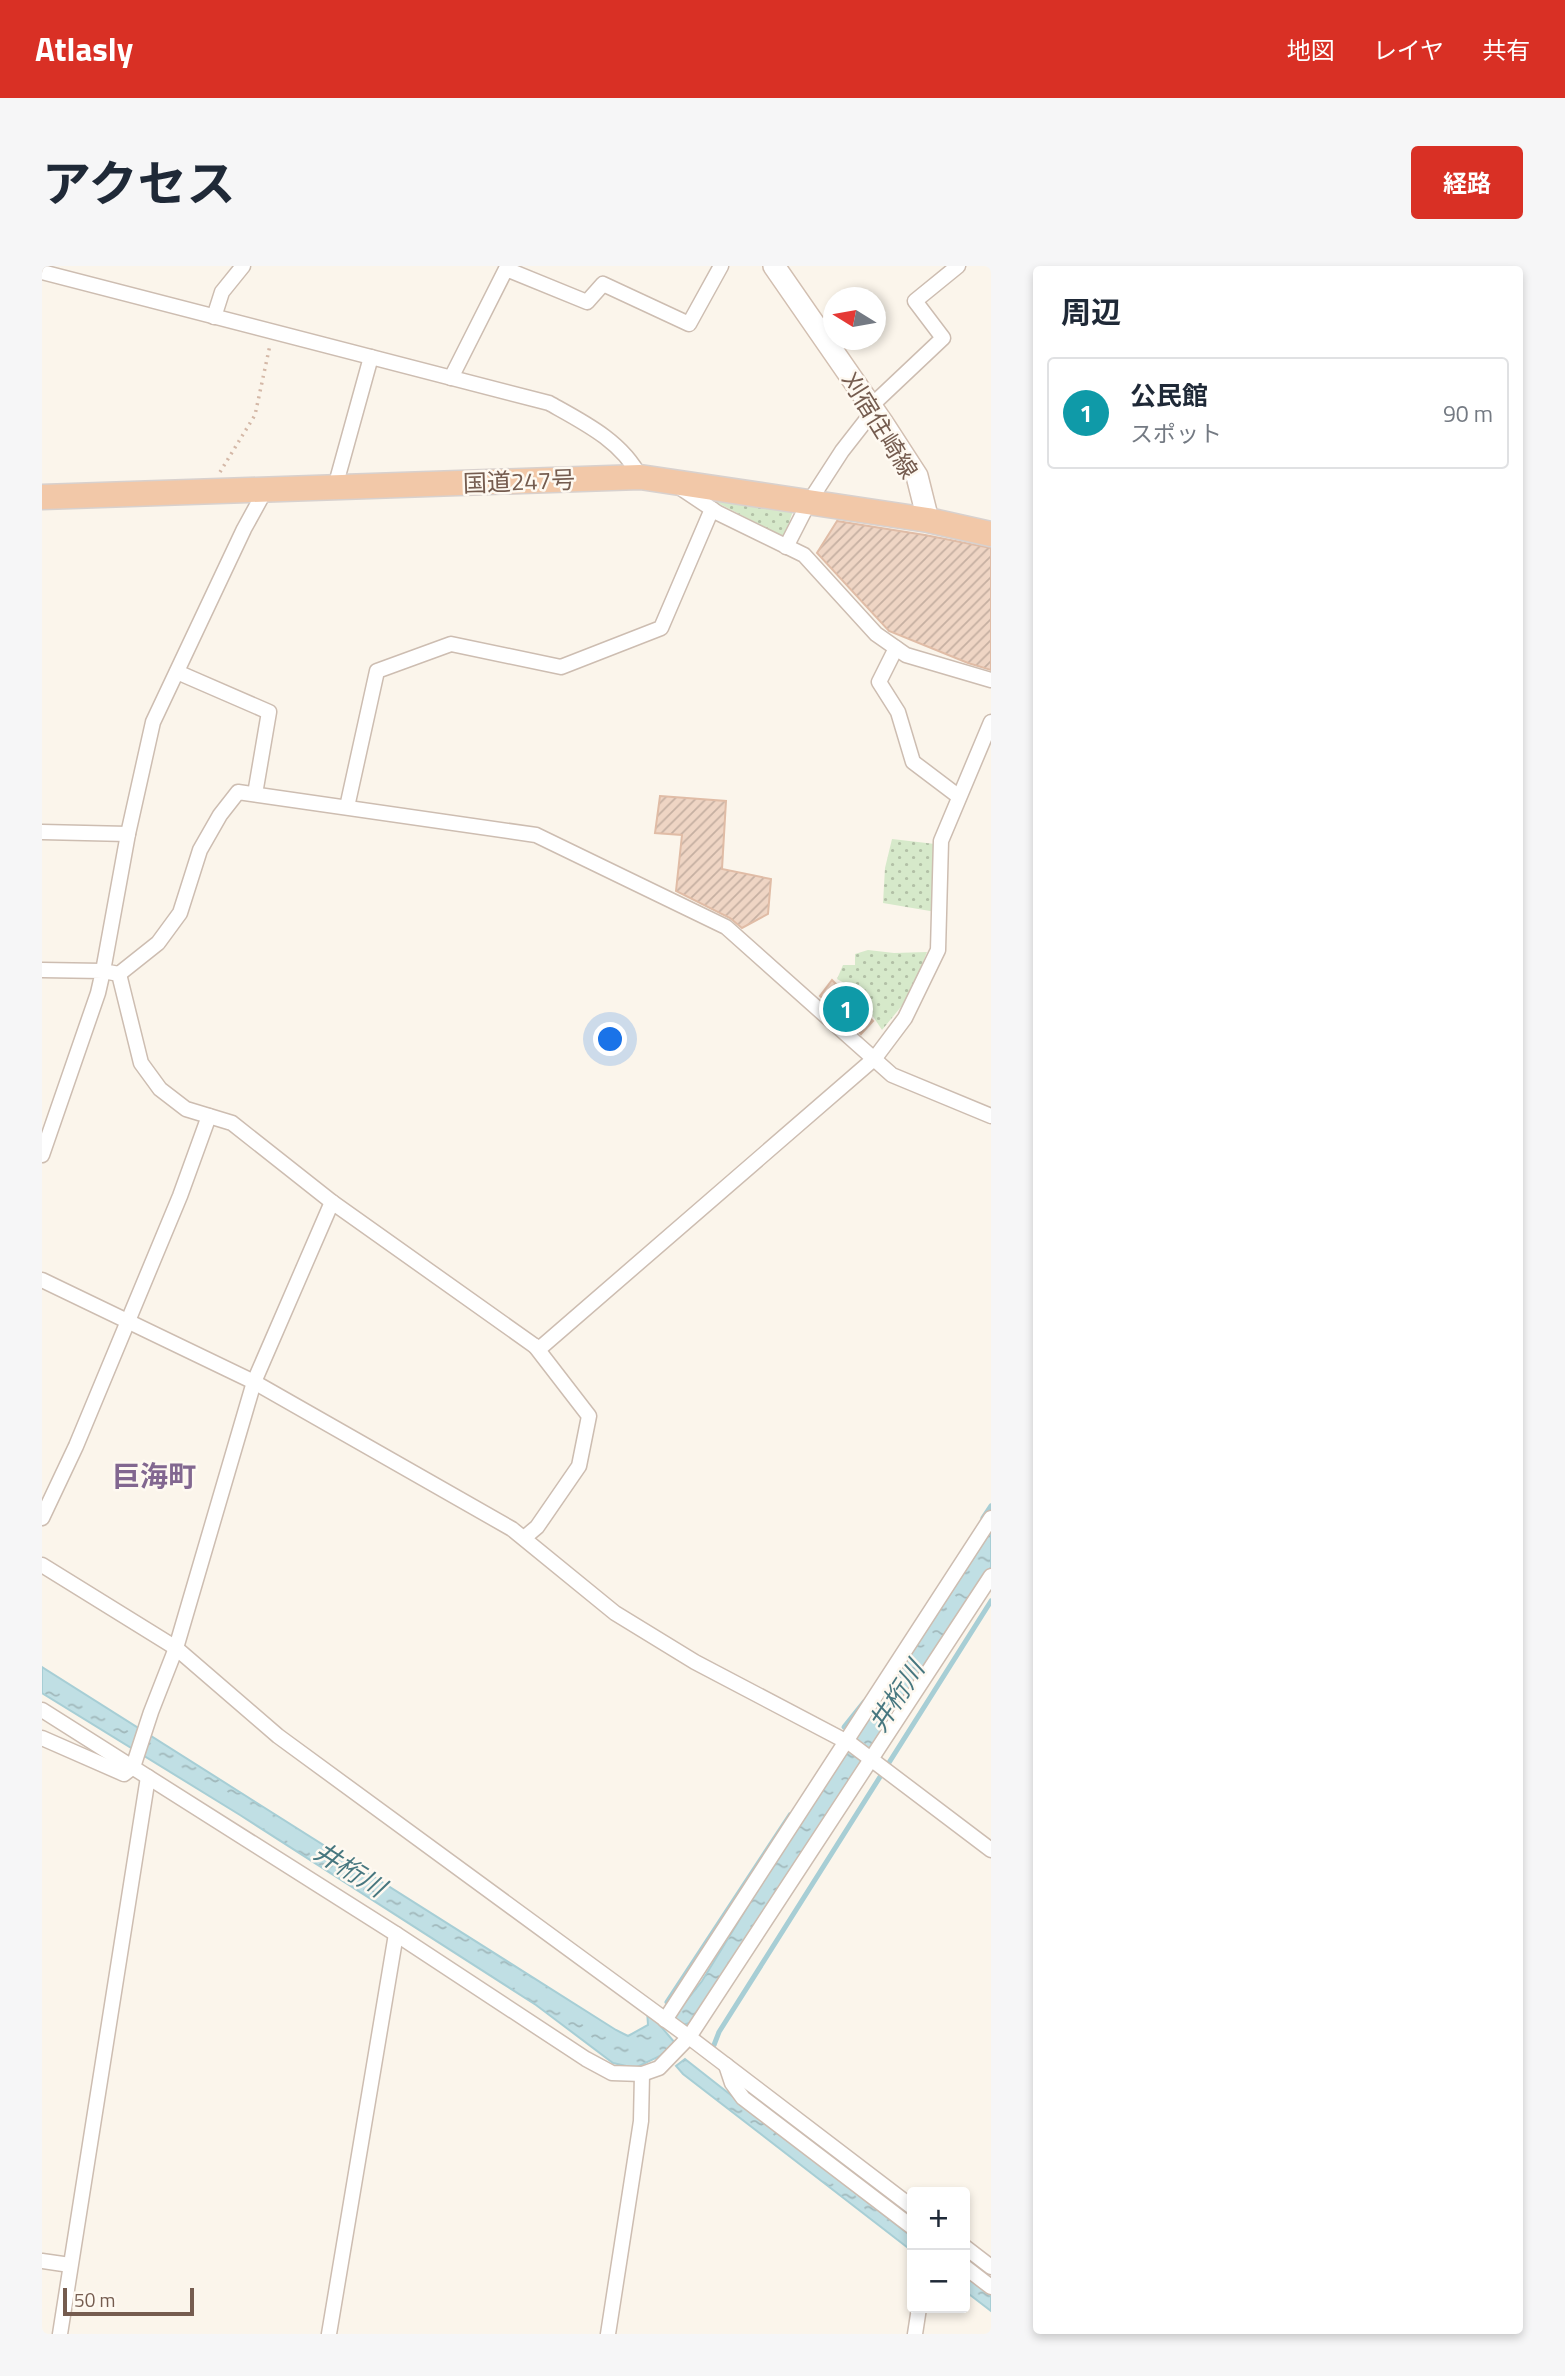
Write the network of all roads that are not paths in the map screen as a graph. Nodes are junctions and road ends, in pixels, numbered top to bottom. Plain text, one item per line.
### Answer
1 (243, 266) edge
2 (721, 266) edge
3 (774, 266) edge
4 (958, 266) edge
5 (42, 272) edge
6 (214, 317) junction
7 (371, 358) junction
8 (451, 378) junction
9 (872, 408) junction
10 (640, 477) junction
11 (669, 481) junction
12 (335, 487) junction
13 (266, 489) junction
14 (42, 497) edge
15 (808, 502) junction
16 (712, 509) junction
17 (928, 520) junction
18 (991, 534) edge
19 (786, 547) junction
20 (896, 648) junction
21 (177, 672) junction
22 (991, 680) edge
23 (991, 722) edge
24 (255, 794) junction
25 (958, 796) junction
26 (347, 807) junction
27 (42, 832) edge
28 (128, 834) junction
29 (42, 970) edge
30 (103, 971) junction
31 (119, 974) junction
32 (875, 1058) junction
33 (209, 1116) junction
34 (991, 1116) edge
35 (42, 1154) edge
36 (332, 1202) junction
37 (42, 1280) edge
38 (127, 1321) junction
39 (535, 1346) junction
40 (254, 1382) junction
41 (42, 1518) edge
42 (991, 1518) edge
43 (524, 1538) junction
44 (42, 1565) edge
45 (991, 1576) edge
46 (176, 1648) junction
47 (42, 1710) edge
48 (42, 1738) edge
49 (848, 1743) junction
50 (871, 1760) junction
51 (134, 1761) junction
52 (148, 1777) junction
53 (991, 1850) edge
54 (396, 1934) junction
55 (665, 2020) junction
56 (689, 2037) junction
57 (726, 2065) junction
58 (642, 2074) junction
59 (907, 2203) edge
60 (907, 2223) edge
61 (969, 2250) edge
62 (42, 2261) edge
63 (69, 2265) junction
64 (991, 2267) edge
65 (970, 2271) edge
66 (991, 2287) edge
67 (918, 2313) edge
68 (60, 2334) edge
69 (329, 2334) edge
70 (608, 2334) edge
71 (915, 2334) edge

1 - 6 street
2 - 8 street
3 - 9 main road, 刈宿住崎線
4 - 9 street
5 - 6 street
6 - 7 street
7 - 8 street
7 - 12 street
8 - 10 street
9 - 15 street
9 - 17 main road, 刈宿住崎線
10 - 11 highway, 国道247号
10 - 12 highway, 国道247号
11 - 15 highway, 国道247号
11 - 16 street
12 - 13 highway, 国道247号
13 - 14 highway, 国道247号
13 - 21 street
15 - 17 highway, 国道247号
15 - 19 street
16 - 19 street
16 - 26 street
17 - 18 highway, 国道247号
19 - 20 street
20 - 22 street
20 - 25 street
21 - 24 street
21 - 28 street
23 - 25 street
24 - 26 street
24 - 31 street
25 - 32 street
26 - 32 street
27 - 28 street
28 - 30 street
29 - 30 street
30 - 31 street
30 - 35 street
31 - 33 street
32 - 34 street
32 - 39 street
33 - 36 street
33 - 38 street
36 - 39 street
36 - 40 street
37 - 38 street
38 - 40 street
38 - 41 street
39 - 43 street
40 - 43 street
40 - 46 street
42 - 49 street
43 - 49 street
44 - 46 street
45 - 50 street
46 - 51 street
46 - 55 street
47 - 51 street
48 - 51 street
49 - 50 street
49 - 55 street
50 - 53 street
50 - 56 street
51 - 52 street
52 - 54 street
52 - 63 street
54 - 58 street
54 - 69 street
55 - 56 street
56 - 57 street
56 - 58 street
57 - 59 street
57 - 60 street
58 - 70 street
61 - 64 street
62 - 63 street
63 - 68 street
65 - 66 street
67 - 71 street

